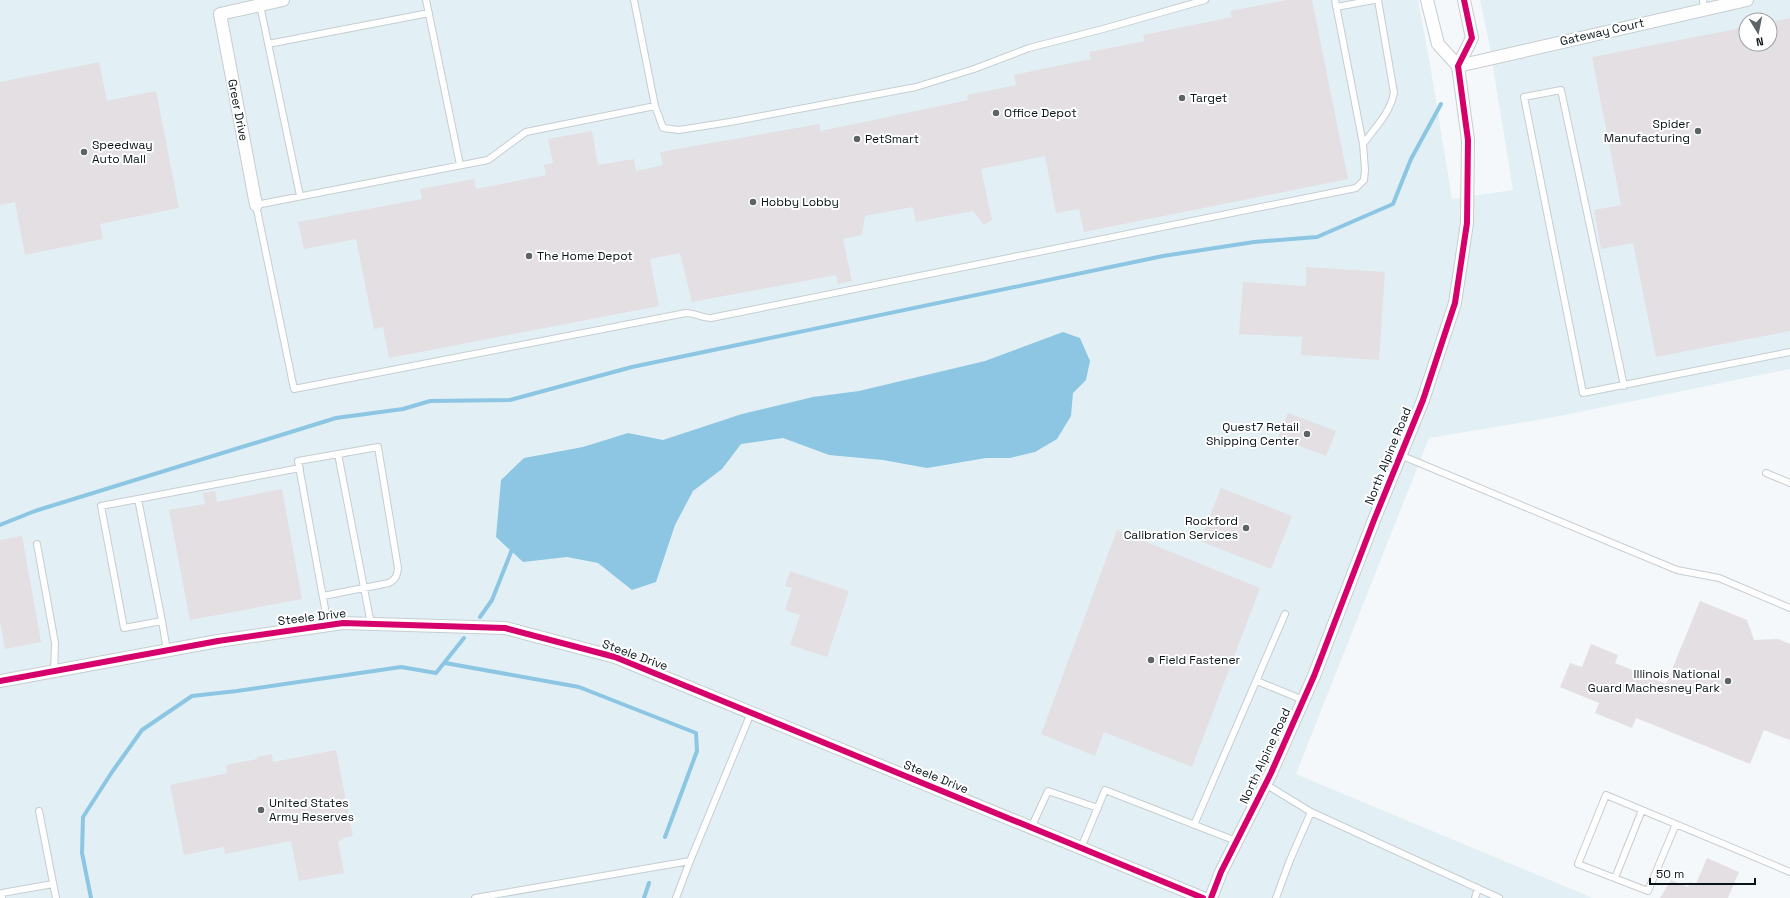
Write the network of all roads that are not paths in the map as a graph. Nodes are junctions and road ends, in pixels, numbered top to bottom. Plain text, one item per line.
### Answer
1 (283, 0) edge
2 (426, 0) edge
3 (634, 0) edge
4 (1204, 0) edge
5 (1374, 0) edge
6 (1378, 0) edge
7 (1428, 0) edge
8 (1464, 0) edge
9 (1747, 0) edge
10 (1335, 3) edge
11 (1704, 4) edge
12 (260, 5) junction
13 (429, 13) junction
14 (268, 44) junction
15 (1458, 66) junction
16 (655, 106) junction
17 (1363, 144) junction
18 (460, 165) junction
19 (300, 196) junction
20 (256, 205) junction
21 (1790, 352) edge
22 (1624, 386) junction
23 (338, 454) junction
24 (1400, 455) junction
25 (300, 468) junction
26 (1766, 472) dead end
27 (1790, 482) edge
28 (138, 499) junction
29 (37, 544) dead end
30 (363, 588) junction
31 (323, 596) junction
32 (1790, 608) edge
33 (1284, 614) dead end
34 (162, 621) junction
35 (371, 624) junction
36 (328, 625) junction
37 (167, 651) junction
38 (54, 672) junction
39 (1257, 681) junction
40 (0, 682) edge
41 (1304, 700) junction
42 (751, 713) junction
43 (1266, 784) junction
44 (1098, 808) junction
45 (1642, 810) junction
46 (40, 811) dead end
47 (1311, 812) junction
48 (1676, 824) junction
49 (1194, 825) junction
50 (1031, 828) junction
51 (1236, 842) junction
52 (1082, 848) junction
53 (690, 861) junction
54 (1790, 872) edge
55 (1615, 878) junction
56 (53, 884) junction
57 (1478, 888) junction
58 (1279, 897) edge
59 (2, 898) edge
60 (56, 898) edge
61 (475, 898) edge
62 (676, 898) edge
63 (1203, 898) edge
64 (1211, 898) edge
65 (1475, 898) edge
66 (1499, 898) edge

1 - 12 street
2 - 13 lane
3 - 16 lane
4 - 16 lane
5 - 10 lane
6 - 17 lane
7 - 15 street
8 - 15 street
9 - 11 street, Gateway Court
10 - 17 lane
11 - 15 street, Gateway Court
12 - 14 lane
12 - 20 street, Greer Drive
13 - 14 lane
13 - 18 lane
14 - 19 lane
15 - 24 street, North Alpine Road
16 - 18 lane
17 - 20 lane
18 - 19 lane
19 - 20 lane
21 - 22 lane
22 - 22 lane
23 - 25 lane
23 - 30 lane
23 - 30 lane
24 - 32 lane
24 - 41 street, North Alpine Road
25 - 28 lane
25 - 31 lane
26 - 27 lane
28 - 34 lane
28 - 34 lane
29 - 38 lane
30 - 31 lane
30 - 35 lane
31 - 36 lane
33 - 39 lane
34 - 37 lane
35 - 36 street, Steele Drive
35 - 42 street, Steele Drive
36 - 37 street, Steele Drive
37 - 38 street, Steele Drive
38 - 40 street, Steele Drive
39 - 41 lane
39 - 49 lane
41 - 43 street, North Alpine Road
42 - 50 street, Steele Drive
42 - 53 lane
43 - 47 lane
43 - 51 street, North Alpine Road
44 - 49 lane
44 - 50 lane
44 - 52 lane
45 - 48 lane
45 - 55 lane
45 - 55 lane
46 - 56 lane
47 - 57 lane
47 - 58 lane
48 - 54 lane
48 - 55 lane
49 - 51 lane
50 - 52 street, Steele Drive
51 - 64 street, North Alpine Road
52 - 63 street, Steele Drive
53 - 61 lane
53 - 62 lane
56 - 59 lane
56 - 60 lane
57 - 65 lane
57 - 66 lane

